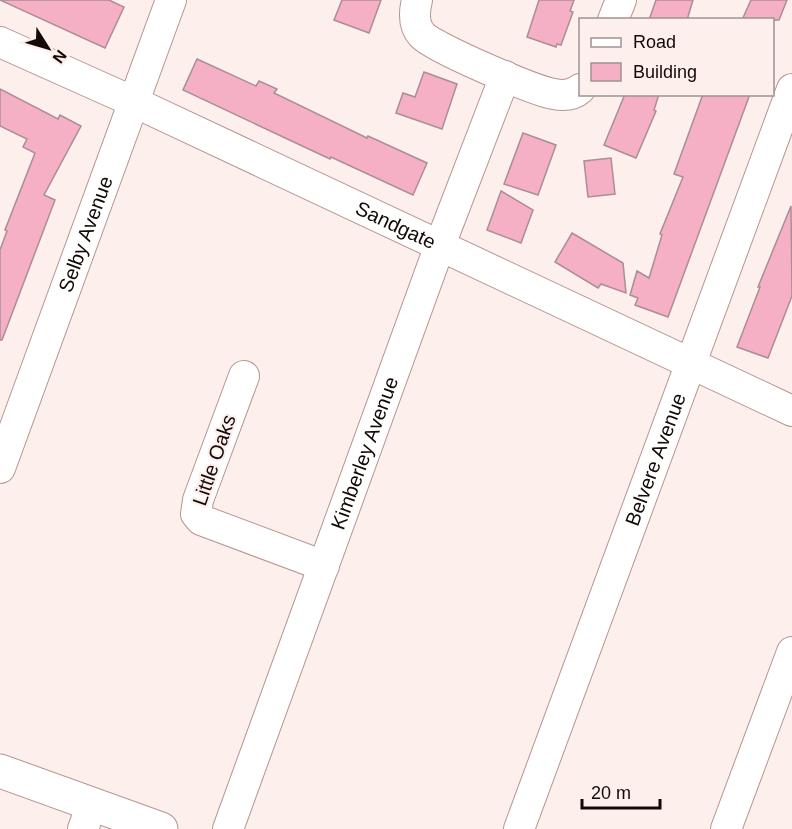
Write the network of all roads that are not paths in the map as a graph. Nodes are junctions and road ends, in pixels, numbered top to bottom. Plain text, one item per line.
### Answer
1 (171, 0) edge
2 (417, 0) edge
3 (621, 0) edge
4 (615, 18) edge
5 (0, 42) edge
6 (505, 76) junction
7 (792, 89) edge
8 (579, 90) edge
9 (134, 102) junction
10 (440, 245) junction
11 (690, 364) junction
12 (244, 376) dead end
13 (792, 411) edge
14 (0, 468) edge
15 (324, 566) junction
16 (792, 652) edge
17 (0, 771) edge
18 (87, 817) edge
19 (161, 829) edge
20 (228, 829) edge
21 (519, 829) edge
22 (726, 829) edge

1 - 9 street, Selby Avenue
2 - 6 street
3 - 4 street
5 - 9 street, Sandgate
6 - 8 street
6 - 10 street, Kimberley Avenue
7 - 11 street, Belvere Avenue
9 - 10 street, Sandgate
9 - 14 street, Selby Avenue
10 - 11 street, Sandgate
10 - 15 street, Kimberley Avenue
11 - 13 street, Sandgate
11 - 21 street, Belvere Avenue
12 - 15 street, Little Oaks
15 - 20 street, Kimberley Avenue
16 - 22 street
17 - 18 street
18 - 19 street

